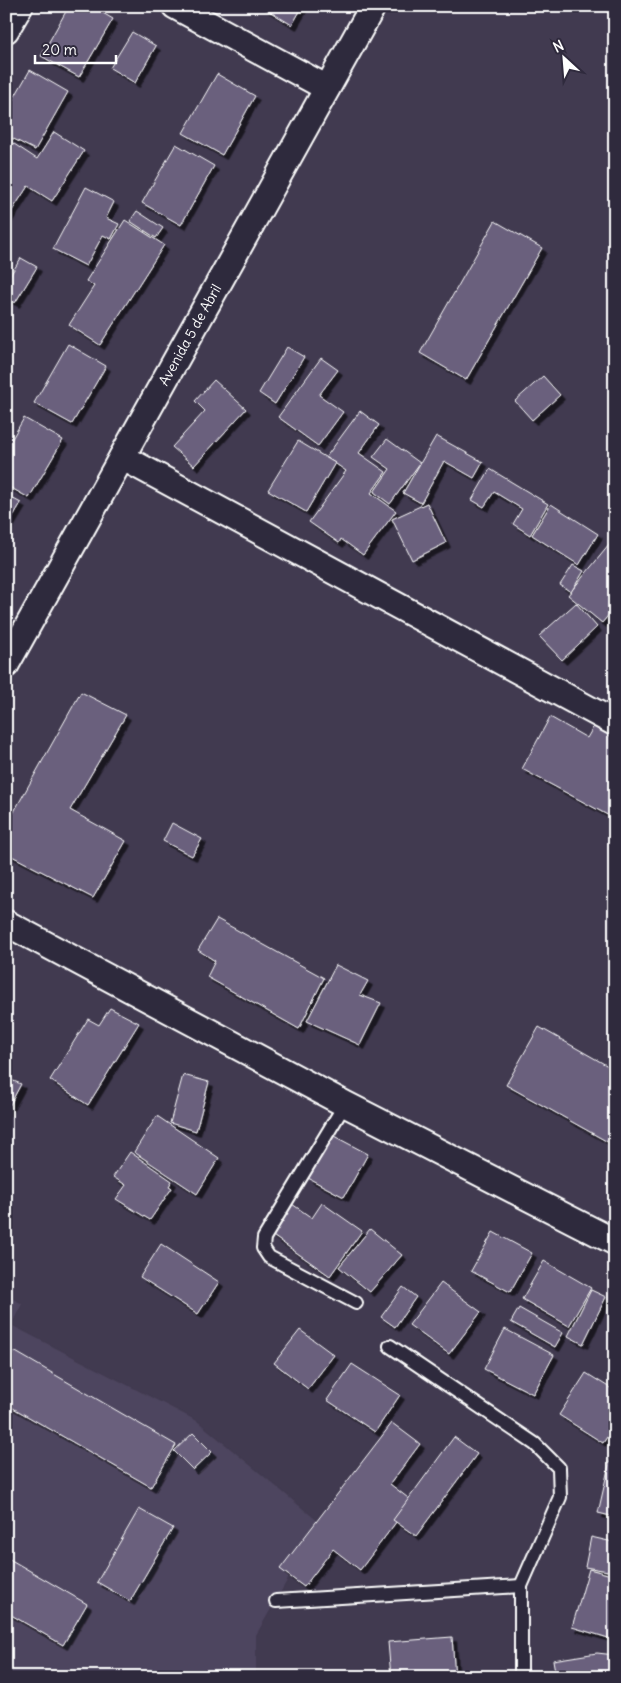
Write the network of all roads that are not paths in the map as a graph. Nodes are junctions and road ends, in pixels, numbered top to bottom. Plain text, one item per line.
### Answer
1 (20, 6) edge
2 (175, 6) edge
3 (373, 6) edge
4 (6, 30) edge
5 (327, 88) junction
6 (122, 457) junction
7 (6, 666) edge
8 (615, 723) edge
9 (6, 923) edge
10 (345, 1104) junction
11 (615, 1242) edge
12 (356, 1303) dead end
13 (390, 1346) dead end
14 (521, 1586) junction
15 (276, 1601) dead end
16 (521, 1677) edge

1 - 4 street
2 - 5 street
3 - 5 street, Avenida 5 de Abril
5 - 6 street, Avenida 5 de Abril
6 - 7 street, Avenida 5 de Abril
6 - 8 street
9 - 10 street
10 - 11 street
10 - 12 lane
13 - 14 lane
14 - 15 lane
14 - 16 lane

